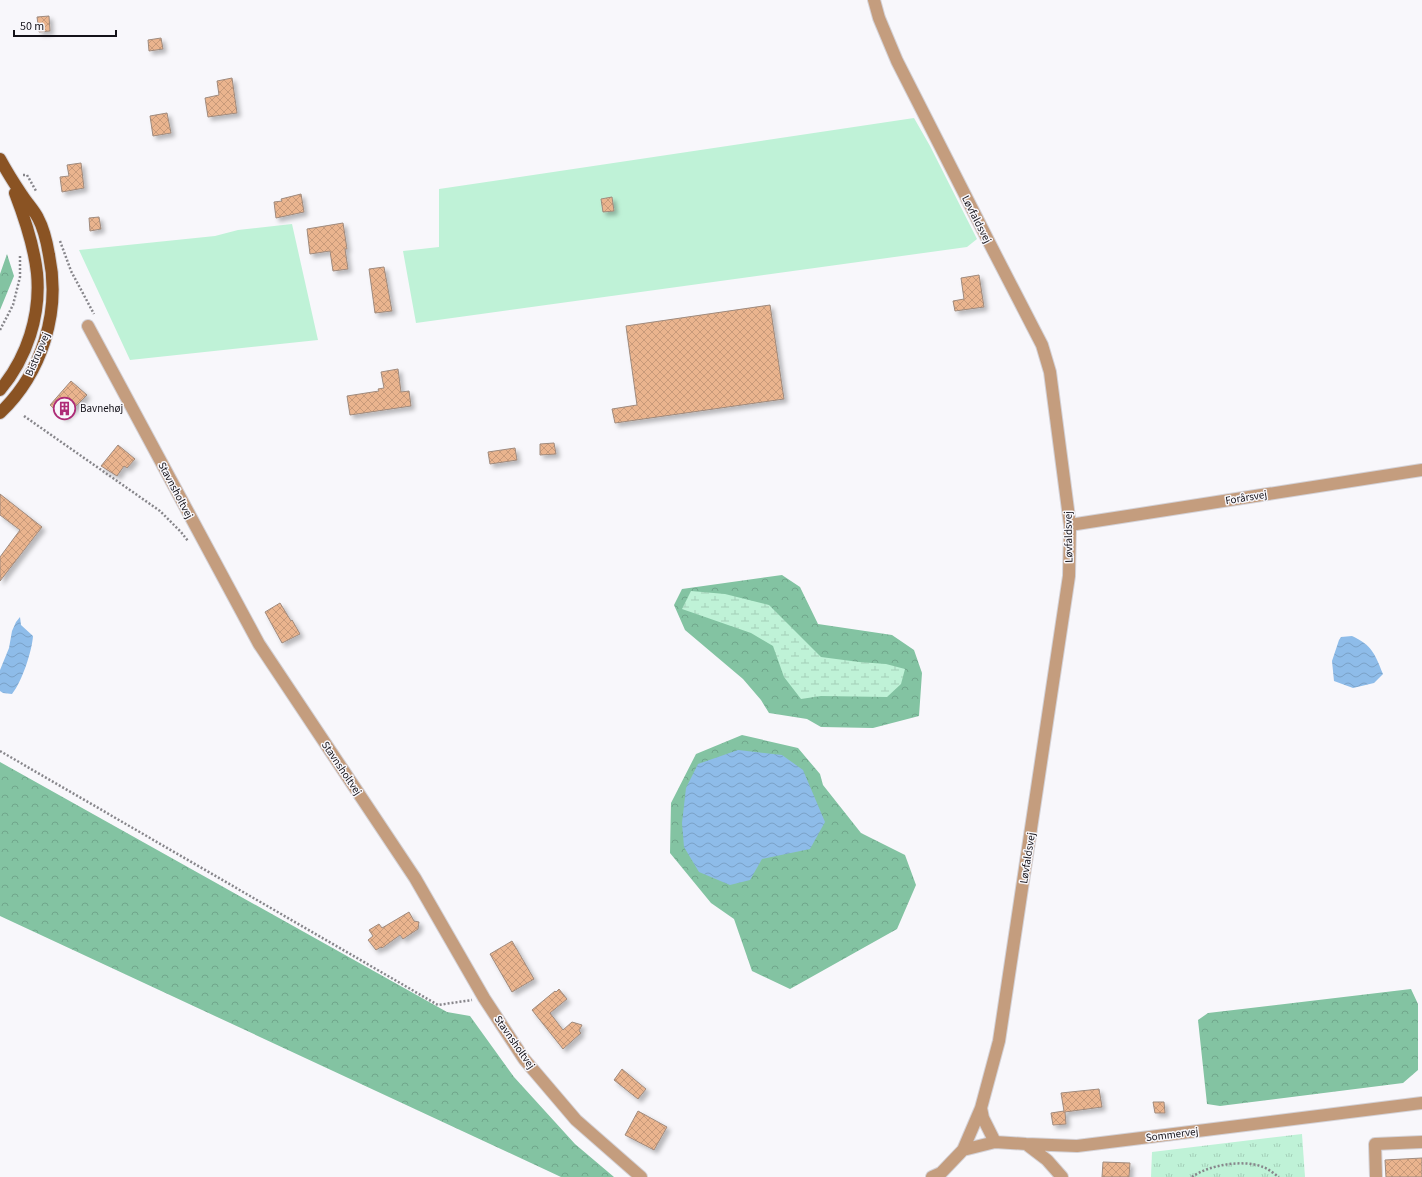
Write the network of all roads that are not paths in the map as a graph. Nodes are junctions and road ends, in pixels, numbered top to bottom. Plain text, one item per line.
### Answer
1 (874, 0) edge
2 (0, 159) edge
3 (10, 177) junction
4 (92, 322) road end
5 (0, 390) edge
6 (0, 413) edge
7 (1422, 470) edge
8 (1070, 525) junction
9 (1422, 1103) edge
10 (981, 1108) junction
11 (994, 1142) junction
12 (1422, 1142) edge
13 (1026, 1144) junction
14 (963, 1150) junction
15 (642, 1177) edge
16 (932, 1177) edge
17 (1062, 1177) edge
18 (1376, 1177) edge

1 - 8 street, Løvfaldsvej
2 - 3 main road, Bistrupvej
3 - 5 main road, Bistrupvej
3 - 6 main road, Bistrupvej
4 - 15 street, Stavnsholtvej
7 - 8 street, Forårsvej
8 - 10 street, Løvfaldsvej
9 - 13 street, Sommervej
10 - 11 street
10 - 14 street, Løvfaldsvej
11 - 13 street, Sommervej
11 - 14 street, Sommervej
12 - 18 street
13 - 17 street
14 - 16 street

